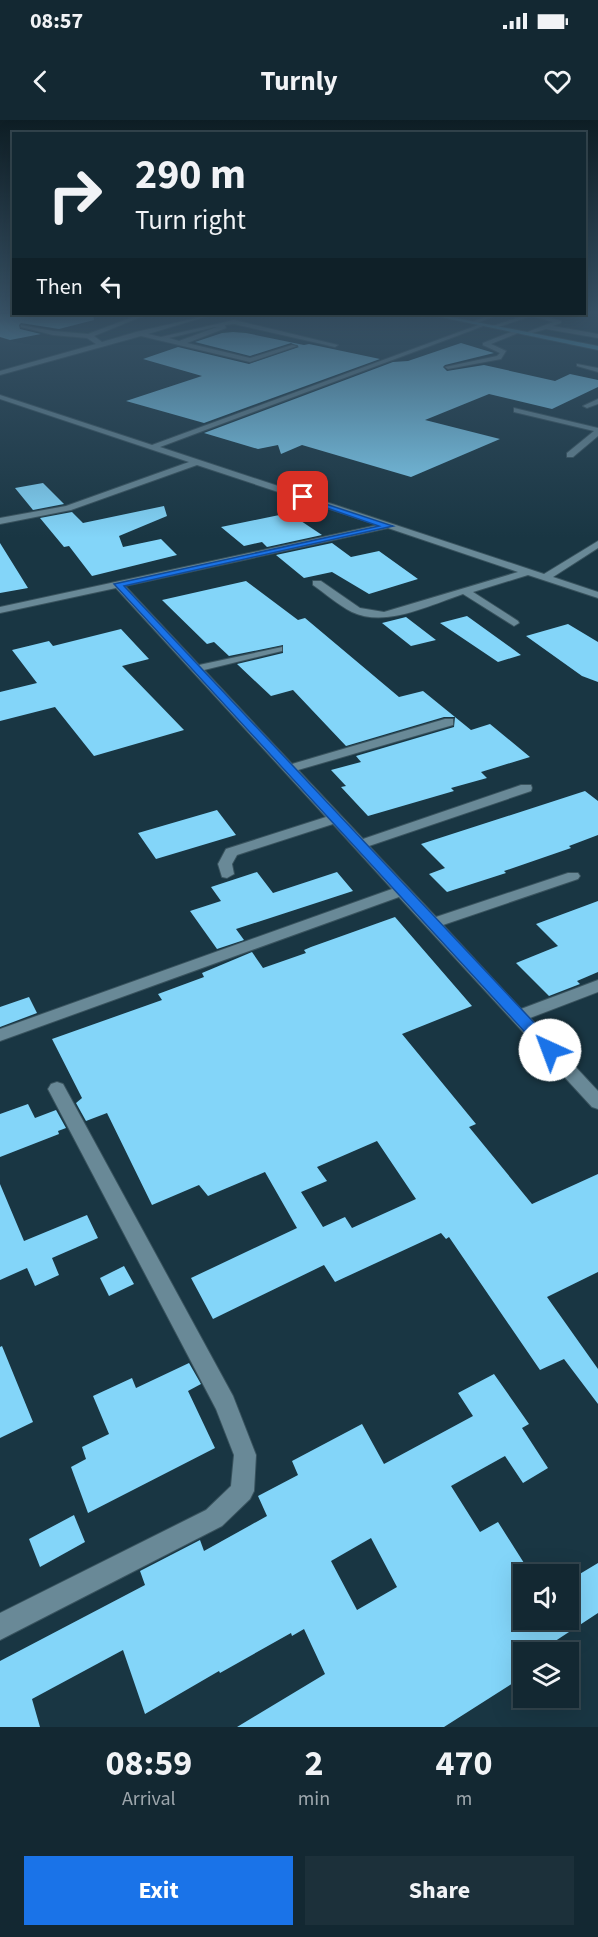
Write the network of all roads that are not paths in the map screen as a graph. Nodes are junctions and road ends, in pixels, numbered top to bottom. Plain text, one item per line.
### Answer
1 (313, 388) edge
2 (0, 397) edge
3 (598, 401) edge
4 (587, 406) dead end
5 (517, 410) dead end
6 (598, 431) edge
7 (153, 447) junction
8 (570, 454) dead end
9 (197, 462) junction
10 (20, 507) dead end
11 (0, 511) edge
12 (0, 521) edge
13 (388, 526) junction
14 (598, 544) edge
15 (527, 572) junction
16 (544, 578) junction
17 (317, 583) dead end
18 (118, 584) junction
19 (465, 591) junction
20 (598, 595) edge
21 (0, 610) edge
22 (513, 623) dead end
23 (278, 649) dead end
24 (196, 669) junction
25 (449, 722) dead end
26 (289, 769) junction
27 (526, 788) dead end
28 (335, 819) junction
29 (360, 845) junction
30 (227, 874) dead end
31 (573, 876) dead end
32 (402, 891) junction
33 (432, 924) junction
34 (598, 986) edge
35 (518, 1016) junction
36 (0, 1035) edge
37 (57, 1089) dead end
38 (598, 1102) edge
39 (0, 1627) edge

1 - 7 street
2 - 7 street
3 - 4 street
5 - 6 street
6 - 8 street
7 - 9 street
9 - 12 street
9 - 13 street
10 - 11 street
13 - 15 street
13 - 18 street
14 - 16 street
15 - 16 street
15 - 19 street
16 - 20 street
17 - 19 street
18 - 21 street
18 - 24 street
19 - 22 street
23 - 24 street
24 - 26 street
25 - 26 street
26 - 28 street
27 - 29 street
28 - 29 street
28 - 30 street
29 - 32 street
31 - 33 street
32 - 33 street
32 - 36 street
33 - 35 street
34 - 35 street
35 - 38 street
37 - 39 street

